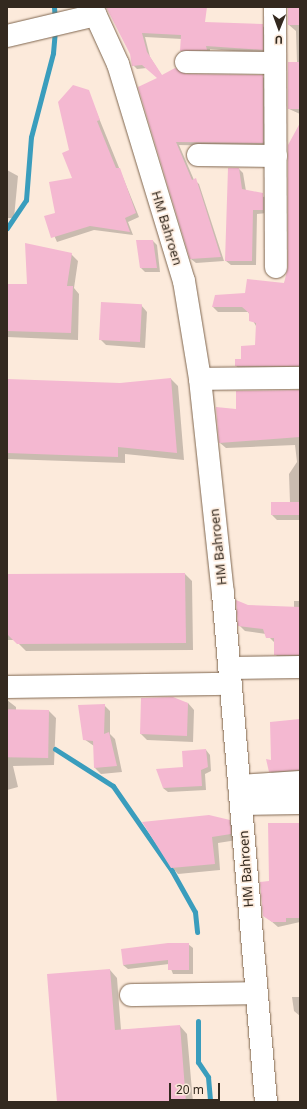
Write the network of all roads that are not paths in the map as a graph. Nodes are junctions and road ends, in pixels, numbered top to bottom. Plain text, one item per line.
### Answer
1 (275, 7) edge
2 (89, 14) edge
3 (7, 36) edge
4 (186, 62) dead end
5 (274, 63) junction
6 (198, 155) dead end
7 (276, 156) junction
8 (276, 267) dead end
9 (300, 378) edge
10 (200, 379) junction
11 (300, 667) edge
12 (230, 676) junction
13 (7, 687) edge
14 (300, 782) edge
15 (240, 795) junction
16 (300, 803) edge
17 (255, 993) junction
18 (131, 995) dead end
19 (266, 1102) edge

1 - 5 street
2 - 3 street
2 - 10 street, HM Bahroen
4 - 5 street
5 - 7 street
6 - 7 street
7 - 8 street
9 - 10 street
10 - 12 street, HM Bahroen
11 - 12 street
12 - 13 street
12 - 15 street, HM Bahroen
14 - 15 street
15 - 16 street
15 - 17 street, HM Bahroen
17 - 18 street
17 - 19 street, HM Bahroen

